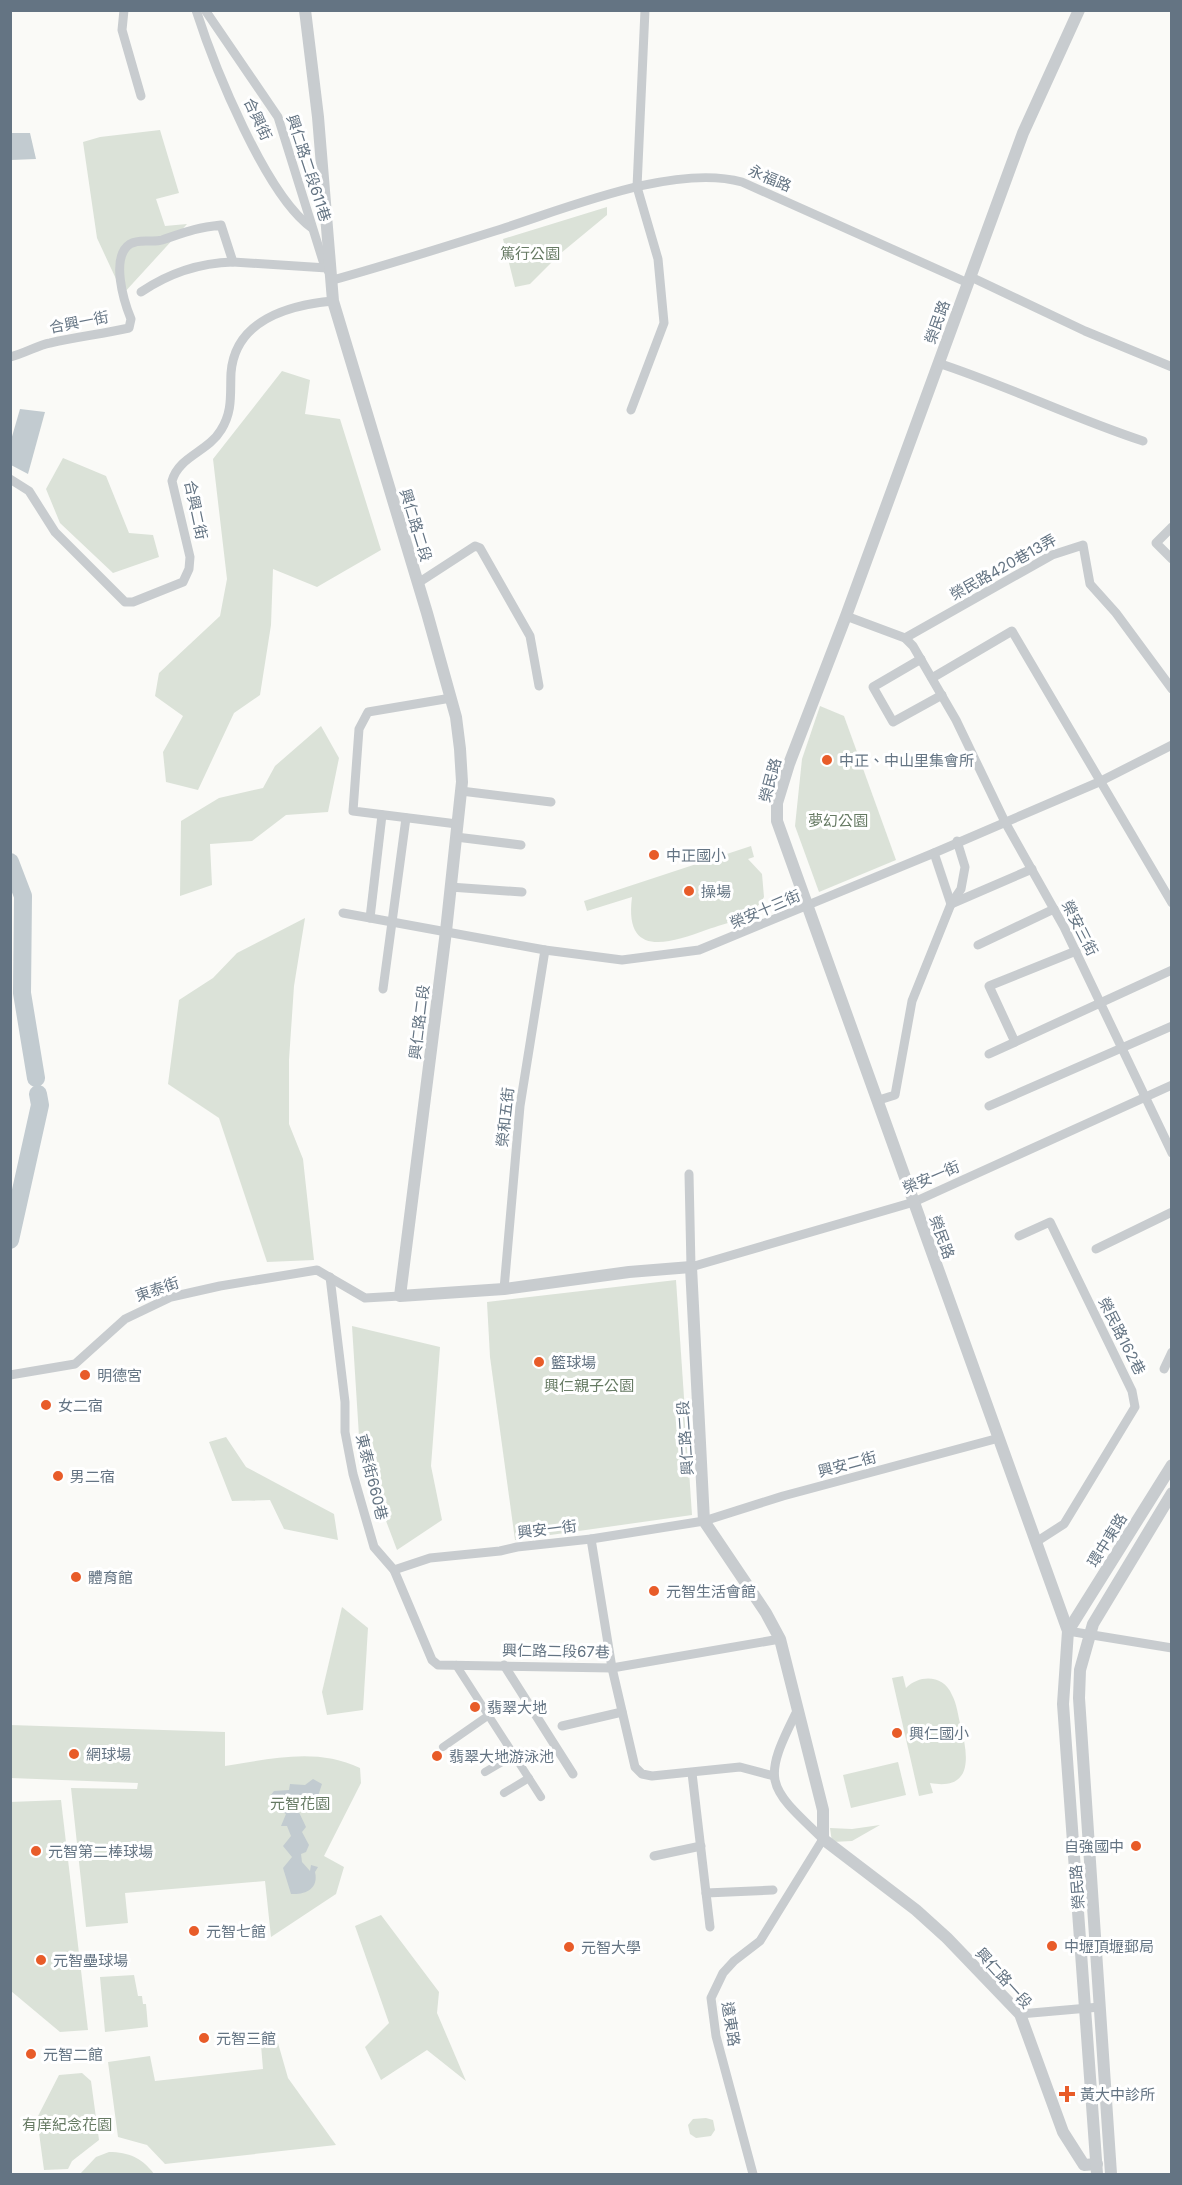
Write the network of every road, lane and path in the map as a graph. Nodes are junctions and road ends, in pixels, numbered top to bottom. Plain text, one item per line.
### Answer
1 (124, 10) edge
2 (196, 10) edge
3 (205, 10) edge
4 (305, 10) edge
5 (645, 10) edge
6 (1079, 10) edge
7 (141, 96) dead end
8 (637, 187) junction
9 (312, 228) junction
10 (233, 262) junction
11 (327, 268) junction
12 (333, 280) junction
13 (968, 282) junction
14 (141, 292) dead end
15 (333, 301) junction
16 (10, 357) edge
17 (938, 363) junction
18 (1172, 367) edge
19 (631, 410) dead end
20 (1143, 441) dead end
21 (10, 479) edge
22 (1172, 527) edge
23 (1172, 559) edge
24 (418, 583) junction
25 (846, 616) junction
26 (905, 638) junction
27 (921, 659) junction
28 (932, 678) junction
29 (539, 686) dead end
30 (1172, 689) edge
31 (942, 696) junction
32 (451, 698) junction
33 (1172, 745) edge
34 (1099, 782) junction
35 (461, 791) junction
36 (551, 802) dead end
37 (382, 815) junction
38 (406, 818) junction
39 (1005, 822) junction
40 (456, 831) junction
41 (957, 842) junction
42 (520, 845) dead end
43 (934, 854) junction
44 (1032, 869) junction
45 (450, 887) junction
46 (522, 892) dead end
47 (1172, 903) edge
48 (951, 904) junction
49 (809, 907) junction
50 (1054, 909) junction
51 (343, 913) dead end
52 (370, 918) junction
53 (392, 921) junction
54 (446, 931) junction
55 (978, 945) dead end
56 (545, 950) junction
57 (1076, 951) junction
58 (1172, 970) edge
59 (383, 989) dead end
60 (1100, 1003) junction
61 (1172, 1026) edge
62 (1015, 1042) junction
63 (1122, 1048) junction
64 (989, 1054) dead end
65 (1172, 1085) edge
66 (1146, 1097) junction
67 (879, 1100) junction
68 (989, 1106) dead end
69 (1172, 1153) edge
70 (689, 1174) dead end
71 (914, 1202) junction
72 (1172, 1212) edge
73 (1019, 1236) dead end
74 (1096, 1249) dead end
75 (691, 1267) junction
76 (330, 1277) junction
77 (504, 1289) junction
78 (400, 1296) junction
79 (1172, 1352) edge
80 (1164, 1368) dead end
81 (10, 1375) edge
82 (999, 1438) junction
83 (1172, 1465) edge
84 (1172, 1493) edge
85 (704, 1521) junction
86 (591, 1539) junction
87 (1036, 1542) junction
88 (394, 1570) junction
89 (1068, 1631) junction
90 (1088, 1636) junction
91 (780, 1639) junction
92 (1172, 1648) edge
93 (438, 1665) joint
94 (456, 1665) junction
95 (504, 1665) junction
96 (612, 1668) junction
97 (798, 1709) junction
98 (622, 1712) junction
99 (489, 1715) junction
100 (562, 1726) dead end
101 (443, 1747) dead end
102 (514, 1755) junction
103 (485, 1772) dead end
104 (692, 1773) junction
105 (573, 1774) dead end
106 (774, 1776) junction
107 (529, 1778) junction
108 (504, 1793) dead end
109 (541, 1797) dead end
110 (823, 1839) junction
111 (701, 1846) junction
112 (654, 1856) dead end
113 (773, 1890) dead end
114 (706, 1893) junction
115 (710, 1927) dead end
116 (1100, 2007) junction
117 (1083, 2008) junction
118 (1020, 2014) junction
119 (1097, 2169) edge
120 (753, 2175) edge
121 (1112, 2175) edge

1 - 7 street
2 - 9 street, 合興街
3 - 9 street, 興仁路二段611巷
4 - 12 street, 興仁路二段
5 - 8 street
6 - 13 street, 榮民路
8 - 12 street, 永福路
8 - 13 street, 永福路
8 - 19 street
9 - 11 street, 興仁路二段611巷
10 - 11 street
10 - 14 street
10 - 16 street, 合興一街
11 - 12 street, 興仁路二段611巷
12 - 15 street, 興仁路二段
13 - 17 street, 榮民路
13 - 18 street, 永福路
15 - 21 street, 合興二街
15 - 24 street, 興仁路二段
17 - 20 street
17 - 25 street, 榮民路
22 - 23 street
24 - 29 street
24 - 32 street, 興仁路二段
25 - 26 street
25 - 49 street, 榮民路
26 - 27 street, 榮安三街
26 - 30 street, 榮民路420巷13弄
27 - 28 street, 榮安三街
27 - 31 street
28 - 31 street, 榮安三街
28 - 34 street
31 - 39 street, 榮安三街
32 - 35 street, 興仁路二段
32 - 37 street
33 - 34 street, 榮安十三街
34 - 39 street, 榮安十三街
34 - 47 street
35 - 36 street
35 - 40 street, 興仁路二段
37 - 38 street
37 - 52 street
38 - 40 street
38 - 53 street
39 - 41 street, 榮安十三街
39 - 44 street, 榮安三街
40 - 42 street
40 - 45 street, 興仁路二段
41 - 43 street, 榮安十三街
41 - 48 street
43 - 48 street
43 - 49 street, 榮安十三街
44 - 48 street
44 - 50 street, 榮安三街
45 - 46 street
45 - 54 street, 興仁路二段
48 - 67 street
49 - 56 street, 榮安十三街
49 - 67 street, 榮民路
50 - 55 street
50 - 57 street, 榮安三街
51 - 52 street, 榮安十三街
52 - 53 street, 榮安十三街
53 - 54 street, 榮安十三街
53 - 59 street
54 - 56 street, 榮安十三街
54 - 78 street, 興仁路二段
56 - 77 street, 榮和五街
57 - 60 street, 榮安三街
57 - 62 street
58 - 60 street
60 - 62 street
60 - 63 street, 榮安三街
61 - 63 street
62 - 64 street
63 - 66 street, 榮安三街
63 - 68 street
65 - 66 street, 榮安一街
66 - 69 street, 榮安三街
66 - 71 street, 榮安一街
67 - 71 street, 榮民路
70 - 75 street
71 - 75 street, 榮安一街
71 - 82 street, 榮民路
72 - 74 street
73 - 87 street, 榮民路162巷
75 - 77 street
75 - 85 street, 興仁路二段
76 - 78 street
76 - 81 street, 東泰街
76 - 88 street, 東泰街660巷
77 - 78 street
79 - 80 street
82 - 85 street, 興安二街
82 - 87 street, 榮民路
83 - 89 street, 環中東路
84 - 90 street, 環中東路
85 - 86 street, 興安一街
85 - 91 street
86 - 88 street, 興安一街
86 - 96 street
87 - 89 street, 榮民路
88 - 93 street, 東泰街660巷
89 - 90 street
89 - 117 street, 榮民路
90 - 92 street
90 - 116 street, 榮民路
91 - 96 street, 興仁路二段67巷
91 - 97 street
93 - 94 street, 興仁路二段67巷
94 - 95 street, 興仁路二段67巷
94 - 99 street
95 - 96 street, 興仁路二段67巷
95 - 105 street
96 - 98 street
97 - 106 street
97 - 110 street
98 - 100 street
98 - 104 street
99 - 101 street
99 - 102 street
102 - 103 street
102 - 107 street
104 - 106 street
104 - 111 street
106 - 110 street
107 - 108 street
107 - 109 street
110 - 118 street, 興仁路一段
110 - 120 street, 遠東路
111 - 112 street
111 - 114 street
113 - 114 street
114 - 115 street
116 - 117 street
116 - 121 street, 榮民路
117 - 118 street
117 - 119 street, 榮民路
118 - 119 street, 興仁路一段

